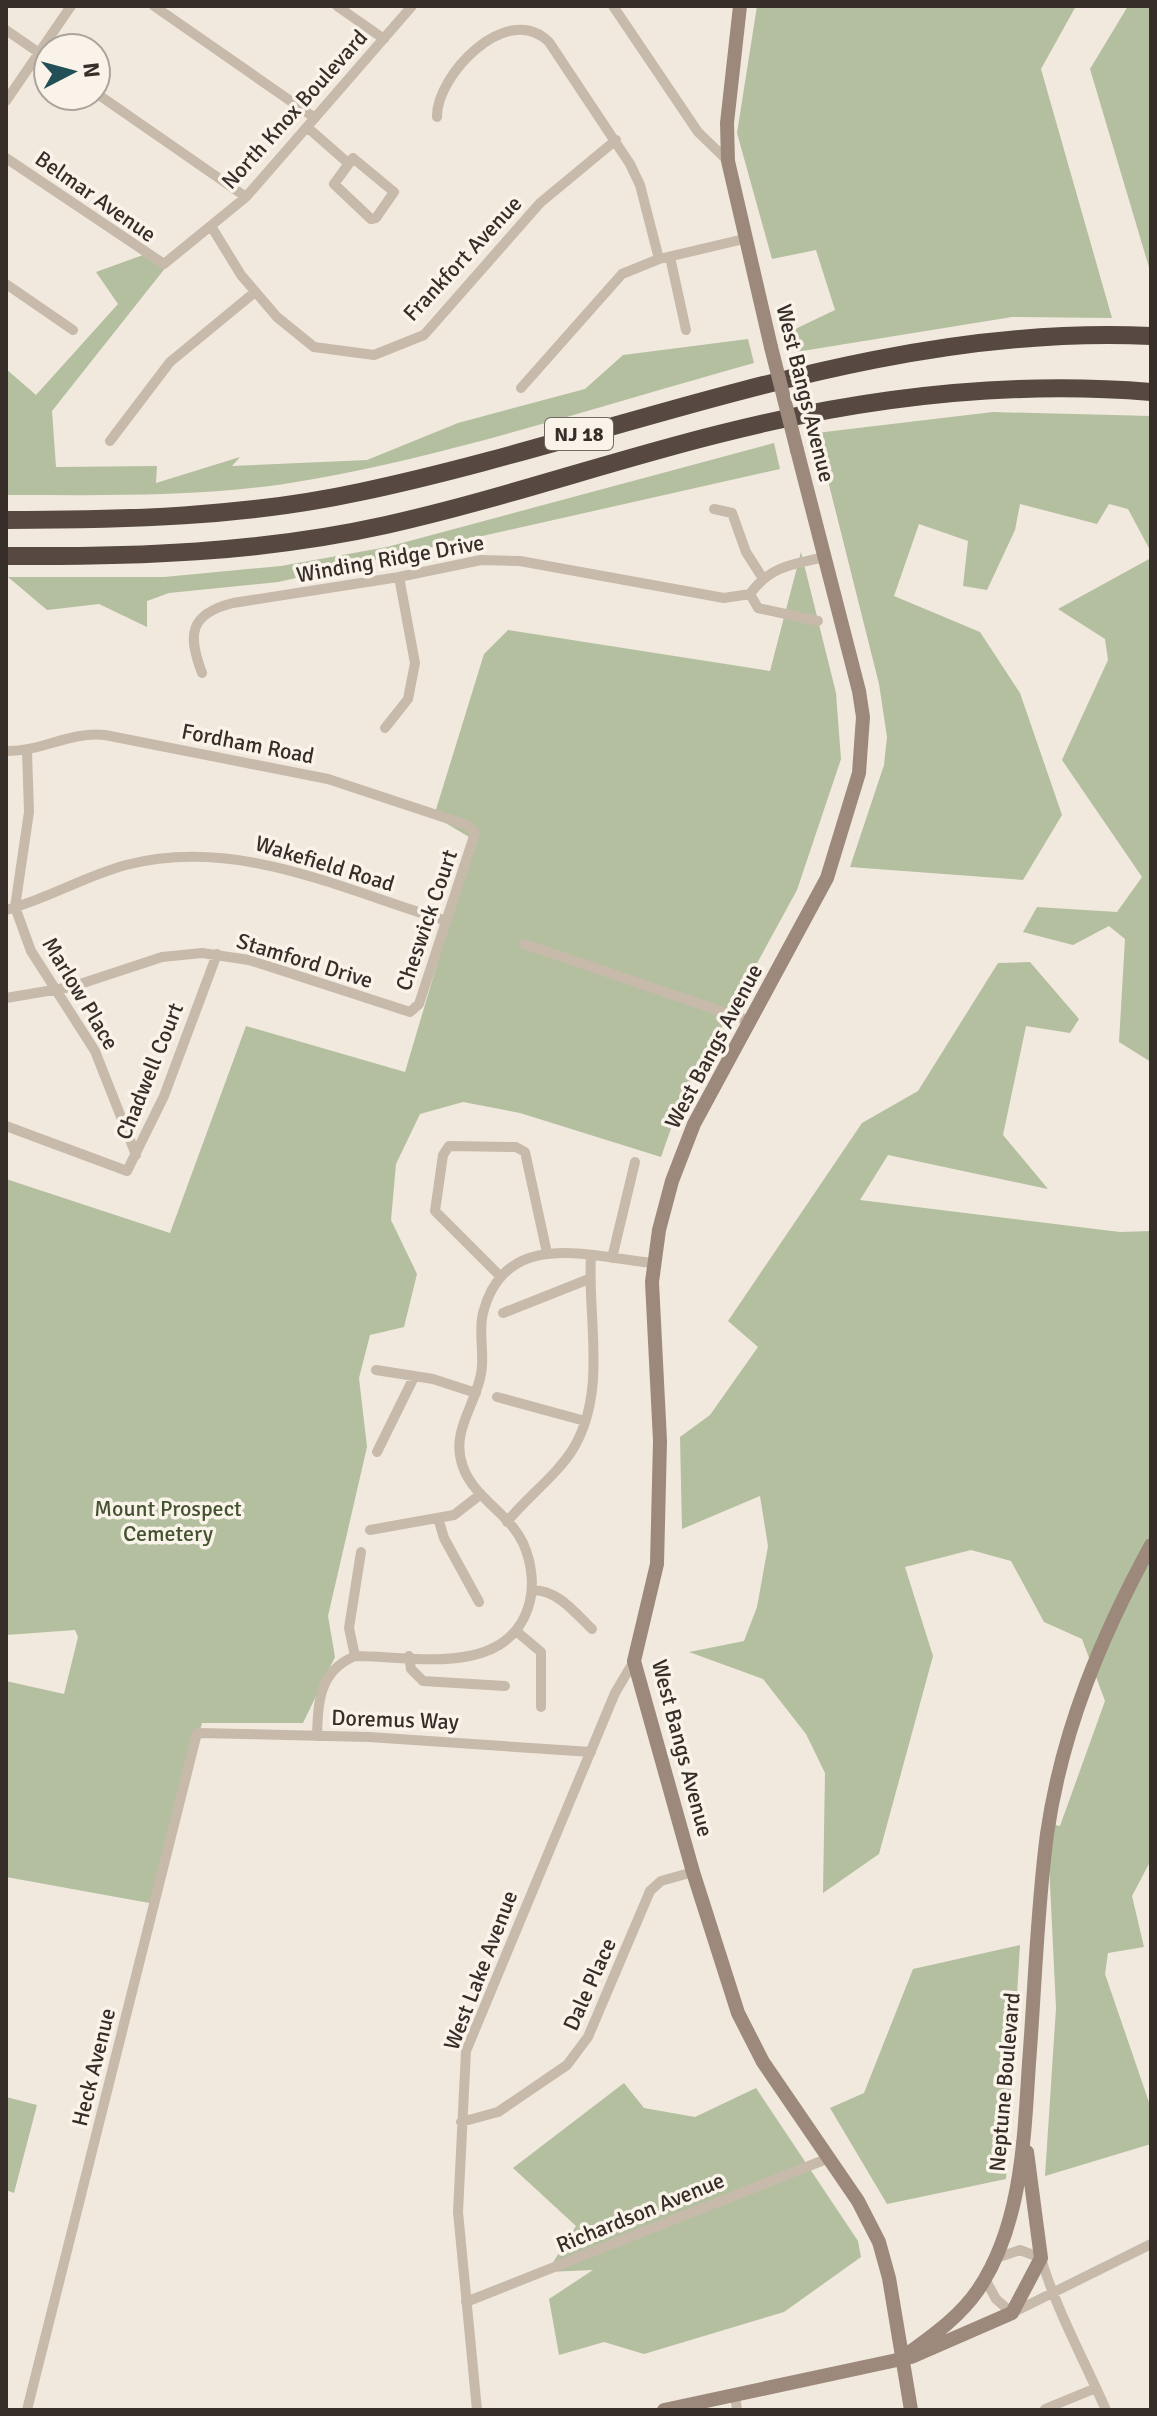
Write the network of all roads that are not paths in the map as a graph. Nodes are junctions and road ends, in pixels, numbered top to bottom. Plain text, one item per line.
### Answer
1 (71, 6) edge
2 (154, 6) edge
3 (337, 6) edge
4 (412, 6) edge
5 (613, 6) edge
6 (740, 6) edge
7 (6, 30) edge
8 (57, 32) edge
9 (384, 39) junction
10 (32, 48) edge
11 (32, 70) edge
12 (6, 101) edge
13 (112, 104) edge
14 (437, 117) dead end
15 (315, 118) junction
16 (307, 127) junction
17 (616, 140) junction
18 (6, 158) edge
19 (728, 161) junction
20 (348, 163) junction
21 (246, 197) junction
22 (211, 226) junction
23 (744, 239) junction
24 (665, 258) junction
25 (164, 264) joint
26 (6, 284) edge
27 (255, 292) junction
28 (73, 330) dead end
29 (686, 330) dead end
30 (1151, 336) edge
31 (521, 388) dead end
32 (1151, 392) edge
33 (110, 441) dead end
34 (714, 509) dead end
35 (6, 520) edge
36 (6, 556) edge
37 (825, 557) junction
38 (399, 577) junction
39 (762, 577) junction
40 (750, 594) junction
41 (818, 621) dead end
42 (202, 673) dead end
43 (385, 728) dead end
44 (6, 751) edge
45 (27, 751) junction
46 (475, 833) joint
47 (11, 909) edge
48 (447, 921) junction
49 (524, 944) dead end
50 (217, 954) junction
51 (53, 990) junction
52 (6, 998) edge
53 (405, 1012) joint
54 (750, 1021) junction
55 (6, 1126) edge
56 (136, 1155) junction
57 (635, 1162) dead end
58 (547, 1253) junction
59 (591, 1255) junction
60 (612, 1258) junction
61 (653, 1263) junction
62 (500, 1276) junction
63 (589, 1279) junction
64 (503, 1313) dead end
65 (376, 1370) dead end
66 (414, 1377) junction
67 (476, 1393) junction
68 (497, 1397) dead end
69 (585, 1421) junction
70 (377, 1452) dead end
71 (481, 1494) junction
72 (438, 1518) junction
73 (507, 1522) junction
74 (370, 1530) dead end
75 (1151, 1545) edge
76 (361, 1552) dead end
77 (532, 1590) junction
78 (479, 1602) dead end
79 (592, 1629) dead end
80 (516, 1631) junction
81 (355, 1656) junction
82 (409, 1656) junction
83 (634, 1661) junction
84 (505, 1686) dead end
85 (541, 1707) dead end
86 (197, 1733) joint
87 (317, 1736) junction
88 (591, 1752) junction
89 (693, 1872) junction
90 (461, 2122) junction
91 (1024, 2122) junction
92 (829, 2158) junction
93 (1151, 2244) edge
94 (996, 2258) junction
95 (1041, 2258) junction
96 (985, 2279) junction
97 (1051, 2291) junction
98 (466, 2302) junction
99 (1012, 2313) junction
100 (902, 2358) junction
101 (1096, 2388) junction
102 (736, 2403) edge
103 (1045, 2409) edge
104 (27, 2410) edge
105 (477, 2410) edge
106 (664, 2410) edge
107 (911, 2410) edge
108 (1106, 2410) edge

1 - 8 street
2 - 15 street
3 - 9 street
4 - 9 street, North Knox Boulevard
5 - 19 street
6 - 19 street, West Bangs Avenue
7 - 10 street
9 - 15 street, North Knox Boulevard
11 - 12 street
13 - 21 street
14 - 17 street
15 - 16 street, North Knox Boulevard
16 - 20 street
16 - 21 street, North Knox Boulevard
17 - 24 street
17 - 27 street, Frankfort Avenue
18 - 25 street, Belmar Avenue
19 - 23 street, West Bangs Avenue
20 - 20 street
21 - 22 street, North Knox Boulevard
22 - 25 street, North Knox Boulevard
22 - 27 street, Frankfort Avenue
23 - 24 street
23 - 37 street, West Bangs Avenue, bridge
24 - 29 street
24 - 31 street
26 - 28 street
27 - 33 street
30 - 35 highway, NJ 18
32 - 36 highway, NJ 18
34 - 39 street
37 - 39 street
37 - 54 street, West Bangs Avenue
38 - 40 street, Winding Ridge Drive
38 - 42 street, Winding Ridge Drive
38 - 43 street
39 - 40 street
40 - 41 street
44 - 45 street, Fordham Road
45 - 46 street, Fordham Road
45 - 47 street, Marlow Place
46 - 48 street, Cheswick Court
47 - 48 street, Wakefield Road
47 - 51 street, Marlow Place
48 - 53 street, Cheswick Court
49 - 54 street
50 - 51 street, Stamford Drive
50 - 53 street, Stamford Drive
50 - 56 street, Chadwell Court
51 - 52 street, Stamford Drive
51 - 56 street, Marlow Place
54 - 61 street, West Bangs Avenue
55 - 56 street, Chadwell Court
57 - 60 street
58 - 59 street
58 - 62 street
58 - 62 street
59 - 60 street
59 - 63 street
60 - 61 street
61 - 83 street, West Bangs Avenue
62 - 67 street
63 - 64 street
63 - 69 street
65 - 66 street
66 - 67 street
66 - 70 street
67 - 71 street
68 - 69 street
69 - 73 street
71 - 72 street
71 - 73 street
72 - 74 street
72 - 78 street
73 - 77 street
75 - 91 street, Neptune Boulevard
76 - 81 street
77 - 79 street
77 - 80 street
80 - 82 street
80 - 85 street
81 - 82 street
81 - 87 street
82 - 84 street
83 - 88 street, West Lake Avenue
83 - 89 street, West Bangs Avenue
86 - 87 street, Doremus Way
86 - 104 street, Heck Avenue
87 - 88 street, Doremus Way
88 - 90 street, West Lake Avenue
89 - 90 street, Dale Place
89 - 92 street, West Bangs Avenue
90 - 98 street, West Lake Avenue
91 - 94 street, Neptune Boulevard
91 - 95 street
92 - 98 street, Richardson Avenue
92 - 100 street, West Bangs Avenue
93 - 97 street
94 - 95 street
94 - 96 street, Neptune Boulevard
95 - 97 street
95 - 99 street
96 - 99 street
96 - 100 street, Neptune Boulevard
97 - 99 street
97 - 101 street
98 - 105 street, West Lake Avenue
99 - 100 street
100 - 102 street, Neptune Boulevard
100 - 107 street, West Bangs Avenue
101 - 103 street
101 - 108 street
102 - 106 street, Neptune Boulevard

